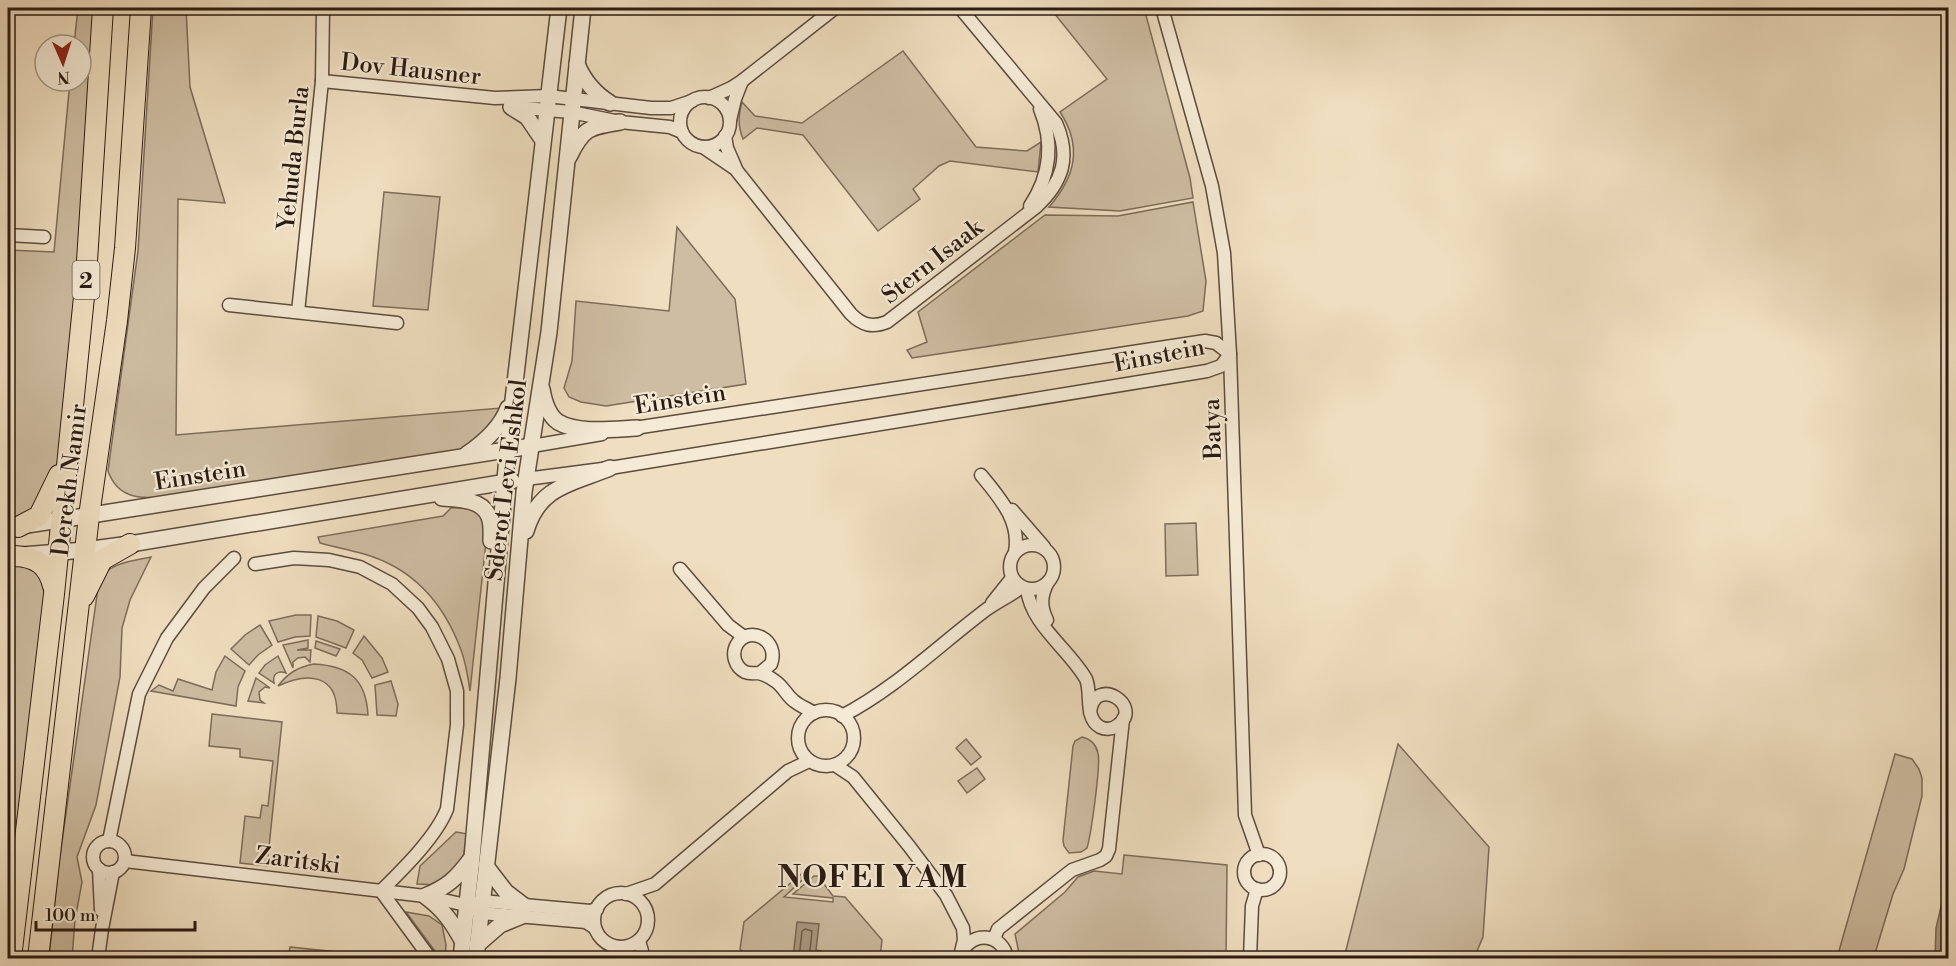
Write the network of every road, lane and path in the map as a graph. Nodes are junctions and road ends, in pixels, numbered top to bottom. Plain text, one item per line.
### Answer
1 (103, 8) edge
2 (141, 8) edge
3 (323, 8) edge
4 (559, 8) edge
5 (583, 8) edge
6 (835, 8) edge
7 (960, 8) edge
8 (1162, 8) edge
9 (577, 64) junction
10 (322, 81) junction
11 (742, 81) junction
12 (709, 98) junction
13 (495, 99) junction
14 (692, 101) junction
15 (547, 103) junction
16 (610, 103) junction
17 (572, 105) junction
18 (511, 107) junction
19 (730, 121) junction
20 (620, 122) junction
21 (682, 132) junction
22 (725, 136) junction
23 (542, 139) junction
24 (703, 147) junction
25 (565, 165) junction
26 (737, 171) junction
27 (8, 235) edge
28 (44, 237) dead end
29 (229, 305) dead end
30 (298, 312) junction
31 (397, 323) dead end
32 (1230, 354) junction
33 (540, 380) junction
34 (514, 388) junction
35 (637, 428) junction
36 (532, 446) junction
37 (508, 449) junction
38 (68, 454) junction
39 (459, 457) junction
40 (610, 468) junction
41 (981, 474) dead end
42 (526, 479) junction
43 (504, 482) junction
44 (999, 497) junction
45 (409, 498) junction
46 (89, 516) junction
47 (60, 520) junction
48 (13, 527) edge
49 (130, 544) junction
50 (85, 550) junction
51 (58, 552) junction
52 (1015, 552) junction
53 (1048, 552) junction
54 (11, 557) edge
55 (234, 558) dead end
56 (519, 560) junction
57 (255, 564) dead end
58 (680, 569) dead end
59 (1012, 578) junction
60 (1048, 581) junction
61 (1025, 588) junction
62 (54, 594) junction
63 (494, 594) junction
64 (78, 606) junction
65 (988, 609) junction
66 (741, 641) junction
67 (771, 664) junction
68 (760, 673) junction
69 (776, 681) junction
70 (1108, 694) junction
71 (794, 701) junction
72 (866, 704) junction
73 (1090, 712) junction
74 (814, 713) junction
75 (842, 716) junction
76 (1124, 719) junction
77 (802, 723) junction
78 (852, 728) junction
79 (1104, 729) junction
80 (798, 745) junction
81 (846, 758) junction
82 (809, 761) junction
83 (1118, 762) junction
84 (835, 765) junction
85 (788, 771) junction
86 (853, 777) junction
87 (109, 841) junction
88 (1259, 855) junction
89 (472, 858) junction
90 (125, 861) junction
91 (486, 866) junction
92 (99, 868) junction
93 (113, 872) junction
94 (655, 884) junction
95 (1257, 889) junction
96 (381, 891) junction
97 (626, 894) junction
98 (946, 895) junction
99 (425, 896) junction
100 (466, 904) junction
101 (481, 907) junction
102 (597, 909) junction
103 (647, 910) junction
104 (523, 911) junction
105 (595, 928) junction
106 (102, 929) junction
107 (991, 938) junction
108 (639, 941) junction
109 (619, 947) junction
110 (472, 949) edge
111 (961, 955) edge
112 (11, 958) edge
113 (38, 958) edge
114 (98, 958) edge
115 (430, 958) edge
116 (461, 958) edge
117 (630, 958) edge
118 (644, 958) edge
119 (1007, 958) edge
120 (1250, 958) edge

1 - 38 highway, Derekh Namir / 2
2 - 46 highway, Derekh Namir / 2
3 - 10 street, Yehuda Burla
4 - 15 street, Sderot Levi Eshkol
5 - 9 street, Sderot Levi Eshkol
6 - 11 street
7 - 26 street, Stern Isaak
8 - 32 street, Batya
9 - 16 street
9 - 17 street, Sderot Levi Eshkol
10 - 13 street, Dov Hausner
10 - 30 street, Yehuda Burla
11 - 12 street
11 - 19 street
12 - 14 street
12 - 19 street
13 - 15 street, Dov Hausner
13 - 18 street, Dov Hausner
14 - 16 street
14 - 21 street
15 - 17 street, Dov Hausner
15 - 18 street, Dov Hausner
15 - 23 street, Sderot Levi Eshkol
16 - 17 street
17 - 20 street
17 - 25 street, Sderot Levi Eshkol
18 - 23 street
19 - 22 street
20 - 21 street
20 - 25 street
21 - 24 street
22 - 24 street
22 - 26 street
23 - 34 street, Sderot Levi Eshkol
24 - 26 street
25 - 33 street, Sderot Levi Eshkol
27 - 28 street
29 - 30 street
30 - 31 street
32 - 35 street, Einstein
32 - 40 street, Einstein
32 - 88 street, Batya
33 - 35 street
33 - 36 street, Sderot Levi Eshkol
34 - 37 street, Sderot Levi Eshkol
34 - 39 street
35 - 36 street, Einstein
36 - 37 street, Einstein
36 - 42 street, Sderot Levi Eshkol
37 - 39 street, Einstein
37 - 43 street, Sderot Levi Eshkol
38 - 47 highway, Derekh Namir / 2
38 - 48 highway
39 - 46 street, Einstein
40 - 42 street, Einstein
40 - 56 street
41 - 44 street
42 - 43 street, Einstein
42 - 56 street, Sderot Levi Eshkol
43 - 45 street, Einstein
43 - 63 street, Sderot Levi Eshkol
44 - 52 street
44 - 53 street
45 - 49 street, Einstein
45 - 63 street
46 - 47 street, Einstein
46 - 50 highway, Derekh Namir / 2
47 - 48 street, Einstein
47 - 51 highway, Derekh Namir / 2
49 - 50 street, Einstein
49 - 64 highway
50 - 51 street, Einstein
50 - 64 highway, Derekh Namir / 2
51 - 54 street, Einstein
51 - 62 highway, Derekh Namir / 2
52 - 53 street
52 - 59 street
53 - 60 street
54 - 62 highway
55 - 87 street
56 - 91 street, Sderot Levi Eshkol
57 - 96 street
58 - 66 street
59 - 61 street
59 - 65 street
60 - 61 street
60 - 70 street
61 - 65 street
61 - 73 street
62 - 112 highway, Derekh Namir / 2
63 - 89 street, Sderot Levi Eshkol
64 - 113 highway, Derekh Namir / 2
65 - 72 street
66 - 67 street
66 - 68 street
67 - 68 street
67 - 69 street
68 - 69 street
69 - 71 street
70 - 73 street
70 - 76 street
71 - 74 street
71 - 77 street
72 - 75 street
72 - 78 street
73 - 79 street
74 - 75 street
74 - 77 street
75 - 78 street
76 - 79 street
76 - 83 street
77 - 80 street
78 - 81 street
79 - 83 street
80 - 82 street
80 - 85 street
81 - 84 street
81 - 86 street
82 - 84 street
82 - 85 street
83 - 107 street
84 - 86 street
85 - 94 street
86 - 98 street
87 - 90 street
87 - 92 street
88 - 95 street
88 - 95 street
89 - 99 street
89 - 100 street, Sderot Levi Eshkol
90 - 93 street
90 - 96 street, Zaritski
91 - 101 street, Sderot Levi Eshkol
91 - 104 street
92 - 93 street
92 - 106 street
93 - 106 street
94 - 97 street
94 - 103 street
95 - 120 street
96 - 99 street, Zaritski
96 - 115 street
97 - 102 street
97 - 103 street
98 - 107 street
98 - 111 street
99 - 100 street, Zaritski
99 - 110 street
100 - 101 street, Zaritski
100 - 110 street, Sderot Levi Eshkol
101 - 104 street
101 - 110 street, Sderot Levi Eshkol
102 - 104 street
102 - 105 street
103 - 108 street
104 - 105 street
104 - 110 street
105 - 109 street
106 - 114 street
107 - 111 street
107 - 119 street
108 - 109 street
108 - 118 street
109 - 117 street
110 - 116 street, Sderot Levi Eshkol

